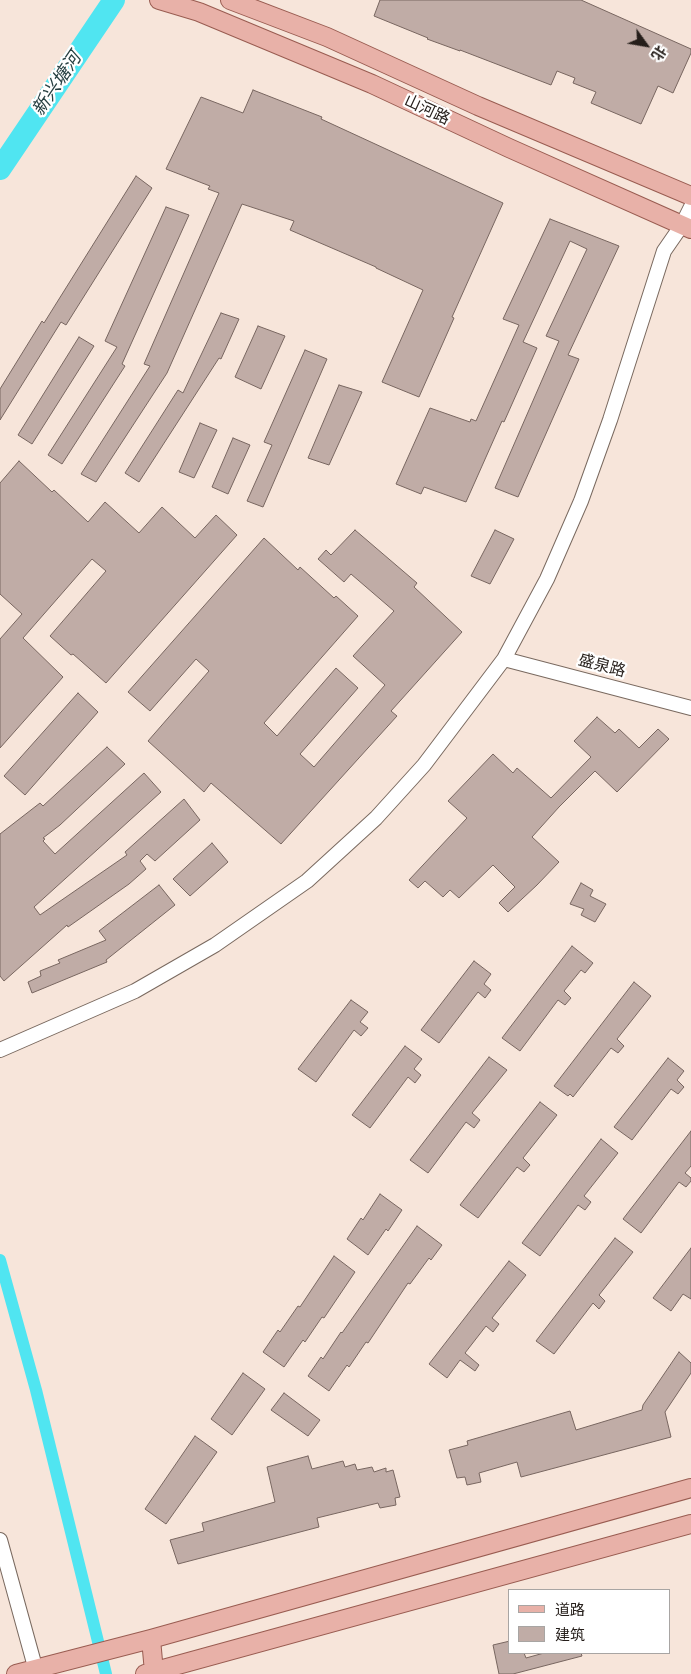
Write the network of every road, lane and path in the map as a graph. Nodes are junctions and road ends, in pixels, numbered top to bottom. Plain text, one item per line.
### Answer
1 (159, 0) edge
2 (230, 0) edge
3 (691, 196) edge
4 (691, 207) edge
5 (687, 227) edge
6 (504, 658) junction
7 (691, 708) edge
8 (0, 1050) edge
9 (690, 1488) edge
10 (691, 1524) edge
11 (0, 1540) edge
12 (151, 1639) junction
13 (36, 1671) edge
14 (149, 1673) edge
15 (16, 1674) edge

1 - 5 main road, 山河路
2 - 3 main road, 山河路
4 - 5 street
5 - 6 street
6 - 7 street, 盛泉路
6 - 8 street
9 - 12 main road
10 - 14 main road
11 - 13 street
12 - 13 main road
12 - 14 main road
13 - 15 main road

